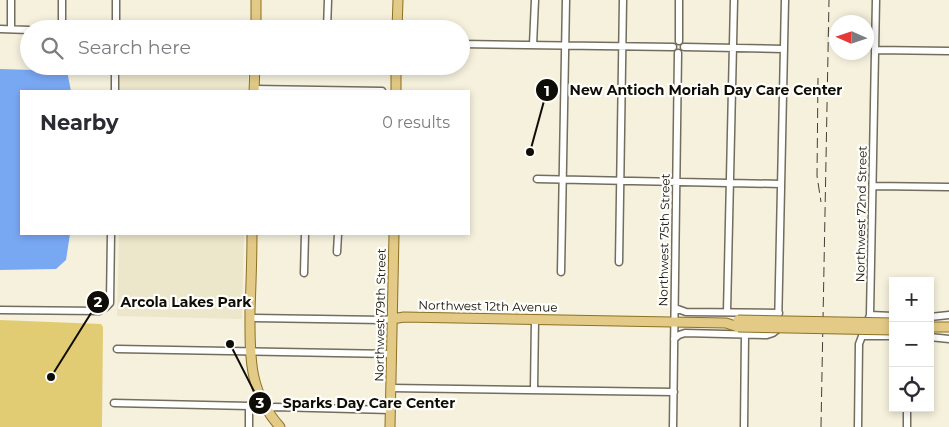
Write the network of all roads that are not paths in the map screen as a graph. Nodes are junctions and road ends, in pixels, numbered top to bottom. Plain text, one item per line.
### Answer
1 (11, 0) edge
2 (62, 0) edge
3 (116, 0) edge
4 (256, 0) edge
5 (328, 0) edge
6 (398, 0) edge
7 (535, 0) edge
8 (566, 0) edge
9 (623, 0) edge
10 (679, 0) edge
11 (734, 0) edge
12 (785, 0) edge
13 (876, 0) edge
14 (62, 20) edge
15 (116, 20) edge
16 (256, 20) edge
17 (327, 20) edge
18 (397, 20) edge
19 (0, 29) edge
20 (11, 29) junction
21 (20, 30) edge
22 (679, 41) junction
23 (470, 44) edge
24 (533, 45) junction
25 (566, 46) junction
26 (622, 46) junction
27 (673, 47) junction
28 (684, 47) junction
29 (734, 48) junction
30 (784, 49) junction
31 (875, 50) junction
32 (949, 51) edge
33 (678, 52) junction
34 (115, 75) edge
35 (255, 75) edge
36 (396, 75) edge
37 (114, 90) edge
38 (254, 90) edge
39 (396, 90) edge
40 (537, 179) dead end
41 (563, 180) junction
42 (620, 181) junction
43 (676, 182) junction
44 (730, 183) junction
45 (781, 184) junction
46 (873, 186) junction
47 (949, 187) edge
48 (111, 235) edge
49 (252, 235) edge
50 (305, 235) edge
51 (338, 235) edge
52 (394, 235) edge
53 (337, 252) dead end
54 (619, 262) dead end
55 (561, 272) dead end
56 (304, 273) dead end
57 (675, 308) junction
58 (0, 310) edge
59 (727, 312) junction
60 (779, 313) junction
61 (870, 315) junction
62 (949, 315) edge
63 (889, 316) edge
64 (934, 317) edge
65 (250, 318) junction
66 (392, 318) junction
67 (535, 319) junction
68 (674, 322) junction
69 (738, 323) junction
70 (889, 323) edge
71 (934, 327) edge
72 (949, 327) edge
73 (889, 330) edge
74 (745, 335) junction
75 (862, 336) junction
76 (889, 336) edge
77 (934, 337) edge
78 (674, 338) junction
79 (949, 339) edge
80 (117, 349) dead end
81 (250, 352) junction
82 (392, 354) junction
83 (391, 388) junction
84 (534, 389) junction
85 (674, 392) junction
86 (258, 393) junction
87 (114, 403) dead end
88 (249, 406) junction
89 (266, 410) junction
90 (391, 410) junction
91 (906, 412) edge
92 (249, 427) edge
93 (280, 427) edge
94 (390, 427) edge
95 (673, 427) edge
96 (744, 427) edge
97 (858, 427) edge
98 (907, 427) edge

1 - 20 street
2 - 14 street
3 - 15 street
4 - 16 main road
5 - 17 street
6 - 18 main road
7 - 24 street
8 - 25 street
9 - 26 street
10 - 22 street
11 - 29 street
12 - 30 street
13 - 31 street, Northwest 72nd Street
19 - 20 street
20 - 21 street
22 - 27 street
22 - 28 street
23 - 24 street
24 - 25 street
25 - 26 street
25 - 41 street
26 - 27 street
26 - 42 street
27 - 33 street
28 - 29 street
28 - 33 street
29 - 30 street
29 - 44 street
30 - 45 street
31 - 32 street
31 - 46 street, Northwest 72nd Street
33 - 43 street, Northwest 75th Street
34 - 37 street
35 - 38 main road
36 - 39 main road
40 - 41 street
41 - 42 street
41 - 55 street
42 - 43 street
42 - 54 street
43 - 44 street
43 - 57 street, Northwest 75th Street
44 - 45 street
44 - 59 street
45 - 60 street
46 - 47 street
46 - 61 street, Northwest 72nd Street
48 - 58 street
49 - 65 main road
50 - 56 street
51 - 53 street
52 - 66 main road, Northwest 79th Street
57 - 59 street
57 - 68 street, Northwest 75th Street
59 - 60 street
60 - 74 street
61 - 63 street
61 - 75 street, Northwest 72nd Street
62 - 64 street
65 - 66 street, Northwest 12th Avenue
65 - 81 main road
66 - 67 main road, Northwest 12th Avenue
66 - 82 main road, Northwest 79th Street
67 - 68 main road, Northwest 12th Avenue
67 - 84 street
68 - 69 main road, Northwest 12th Avenue
68 - 78 street, Northwest 75th Street
69 - 70 main road, Northwest 12th Avenue, bridge
69 - 73 main road, Northwest 12th Avenue, bridge
71 - 72 main road
74 - 78 street
74 - 96 street
75 - 76 street
75 - 97 street, Northwest 72nd Street
77 - 79 street
78 - 85 street, Northwest 75th Street
80 - 81 street
81 - 82 street
81 - 86 main road
82 - 83 main road, Northwest 79th Street
83 - 84 street
83 - 90 main road, Northwest 79th Street
84 - 85 street
85 - 95 street, Northwest 75th Street
86 - 88 street
86 - 89 main road
87 - 88 street
88 - 89 street
88 - 92 street
89 - 90 street
89 - 93 main road
90 - 94 main road, Northwest 79th Street
91 - 98 street

